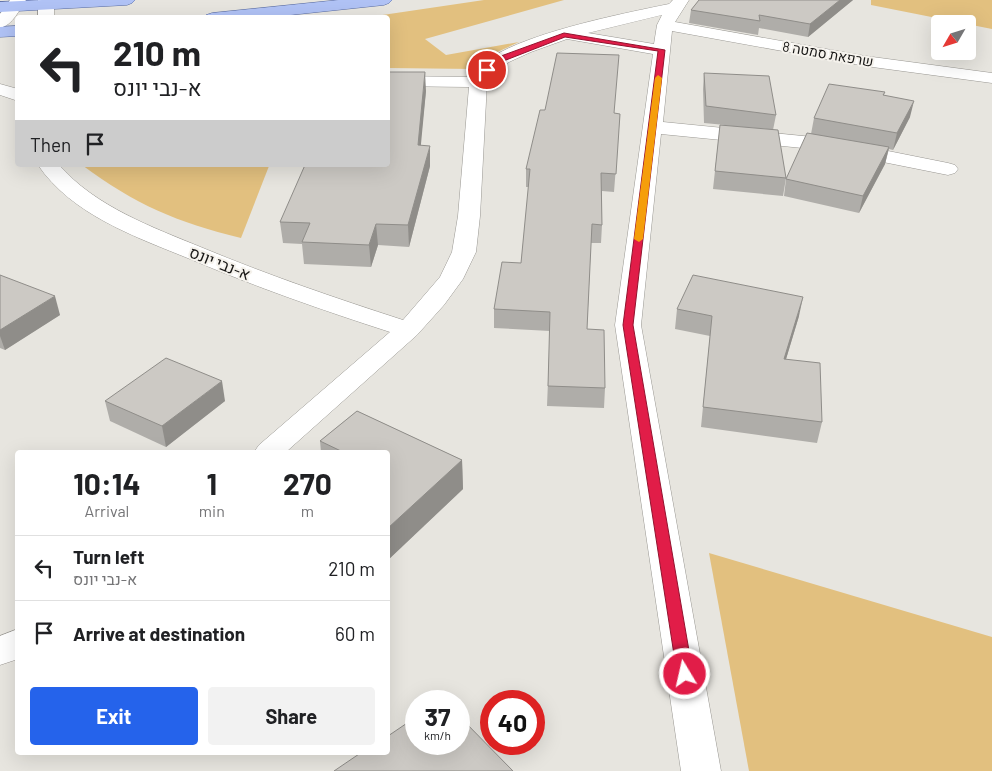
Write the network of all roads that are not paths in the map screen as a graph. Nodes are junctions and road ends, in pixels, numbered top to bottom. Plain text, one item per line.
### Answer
1 (127, 0) edge
2 (384, 0) edge
3 (11, 4) edge
4 (677, 4) edge
5 (46, 7) edge
6 (241, 15) edge
7 (0, 23) edge
8 (15, 31) edge
9 (0, 32) edge
10 (564, 35) junction
11 (663, 37) junction
12 (992, 78) edge
13 (390, 80) edge
14 (4, 82) edge
15 (478, 82) junction
16 (15, 93) edge
17 (652, 127) junction
18 (50, 167) edge
19 (948, 169) dead end
20 (408, 330) junction
21 (271, 450) edge
22 (15, 644) edge
23 (0, 651) edge
24 (701, 771) edge

1 - 5 main road
2 - 6 main road
3 - 5 main road
3 - 7 street
4 - 10 street
4 - 11 street
8 - 9 main road
10 - 11 street
10 - 15 street
11 - 12 street, שרפאת סמטה 8
11 - 17 street
13 - 15 street
14 - 16 street
15 - 20 street
17 - 19 street
17 - 24 street
18 - 20 street, א-נבי יונס
20 - 21 street
22 - 23 street

